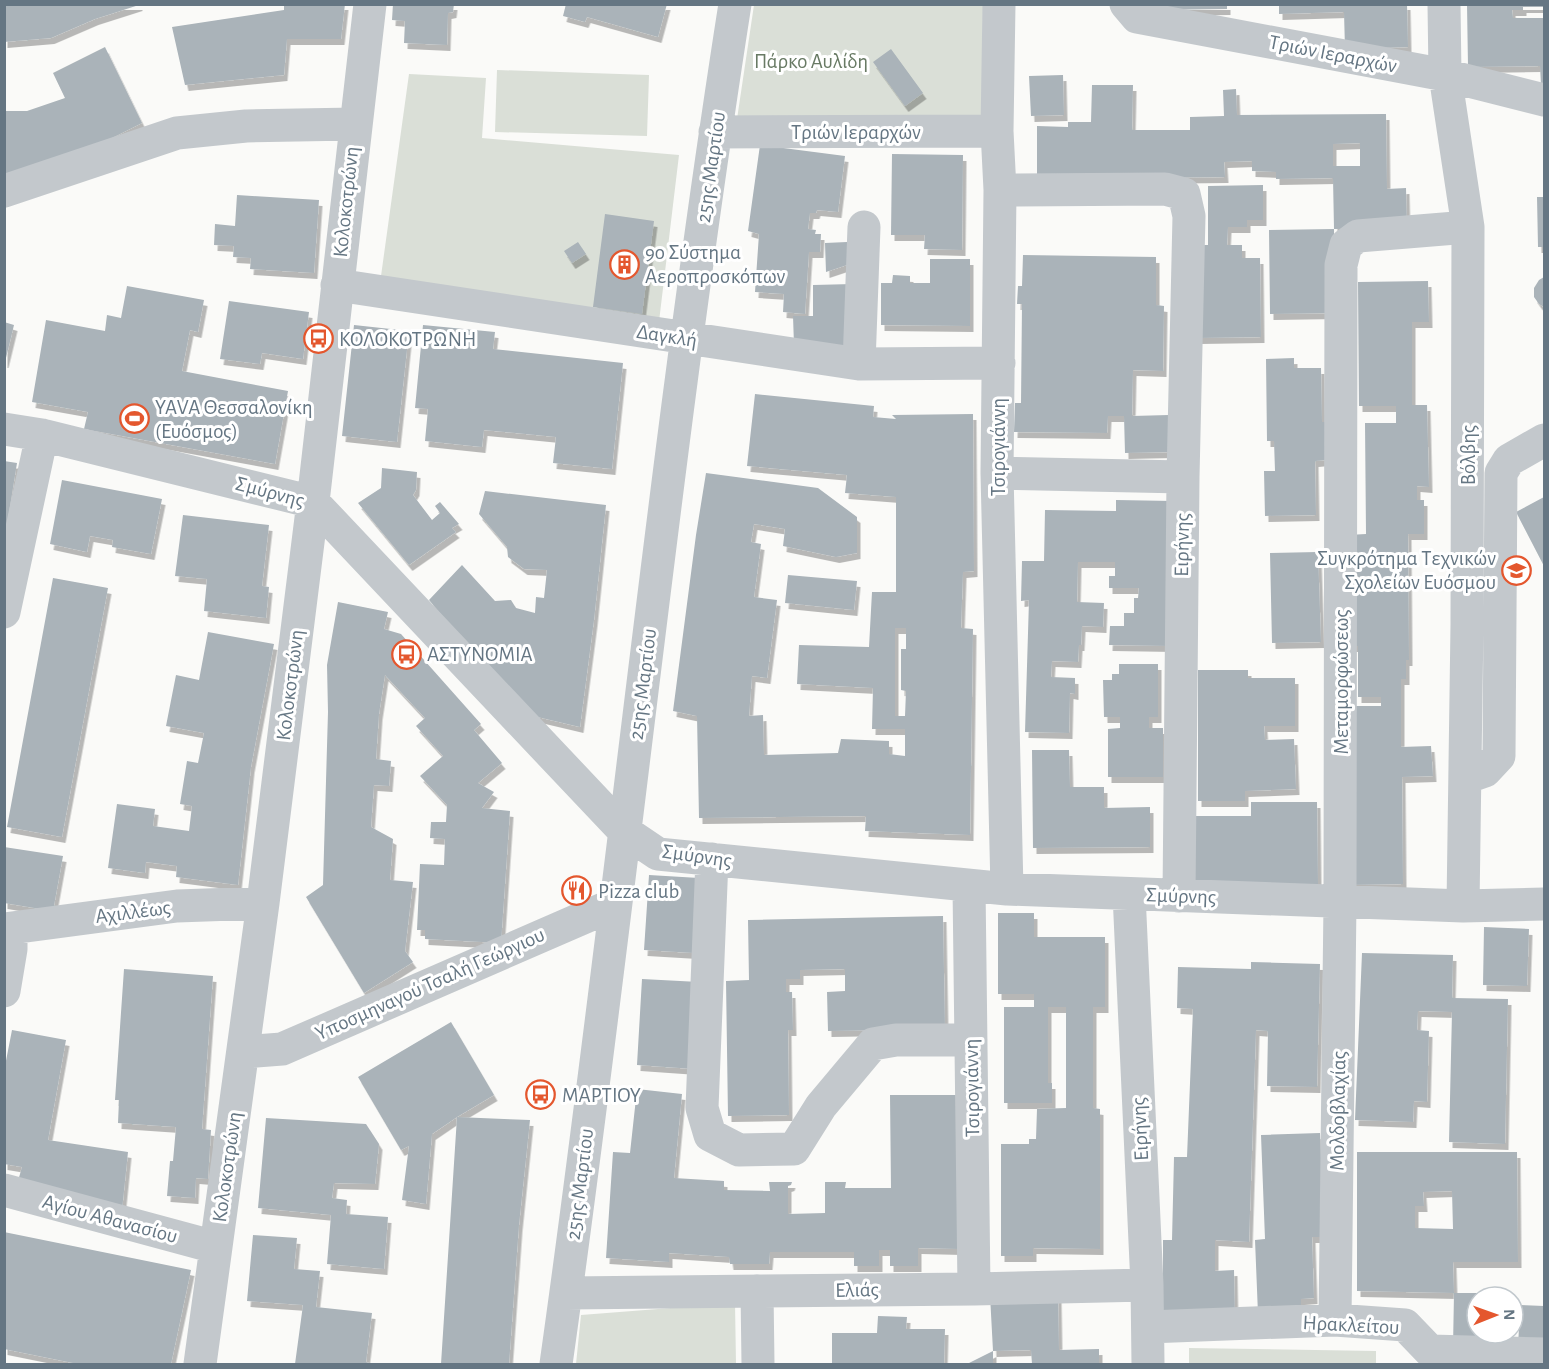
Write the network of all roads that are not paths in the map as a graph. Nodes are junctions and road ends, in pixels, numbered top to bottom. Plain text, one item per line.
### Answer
1 (370, 4) edge
2 (735, 4) edge
3 (999, 4) edge
4 (1126, 4) edge
5 (1444, 4) edge
6 (1445, 75) junction
7 (1545, 100) edge
8 (355, 124) junction
9 (997, 131) junction
10 (715, 132) junction
11 (1000, 190) junction
12 (5, 191) edge
13 (864, 227) dead end
14 (1468, 227) junction
15 (337, 285) junction
16 (687, 339) junction
17 (999, 363) junction
18 (859, 364) junction
19 (4, 429) edge
20 (42, 435) junction
21 (1545, 440) edge
22 (997, 473) junction
23 (1183, 477) junction
24 (313, 502) junction
25 (4, 612) edge
26 (1465, 778) junction
27 (624, 831) junction
28 (712, 860) junction
29 (969, 886) junction
30 (1007, 889) junction
31 (1129, 894) junction
32 (1179, 896) junction
33 (1340, 902) junction
34 (263, 903) junction
35 (615, 904) junction
36 (1545, 904) edge
37 (1463, 906) junction
38 (8, 929) edge
39 (4, 991) edge
40 (971, 1040) junction
41 (243, 1052) junction
42 (4, 1190) edge
43 (215, 1247) junction
44 (1148, 1285) junction
45 (974, 1289) junction
46 (757, 1291) junction
47 (566, 1293) junction
48 (1335, 1320) junction
49 (1148, 1327) junction
50 (1545, 1354) edge
51 (1430, 1358) edge
52 (200, 1365) edge
53 (556, 1365) edge
54 (758, 1365) edge
55 (1148, 1365) edge

1 - 8 street, Κολοκοτρώνη
2 - 10 street, 25ης Μαρτίου
3 - 9 street, Τσιρογιάννη
4 - 6 street, Τριών Ιεραρχών
5 - 6 street, Βόλβης
6 - 7 street, Τριών Ιεραρχών
6 - 14 street, Βόλβης
8 - 12 street
8 - 15 street, Κολοκοτρώνη
9 - 10 street, Τριών Ιεραρχών
9 - 11 street, Τσιρογιάννη
10 - 16 street, 25ης Μαρτίου
11 - 17 street, Τσιρογιάννη
11 - 23 street, Ειρήνης
13 - 18 street
14 - 26 street, Βόλβης
14 - 33 street, Μεταμορφώσεως
15 - 16 street, Δαγκλή
15 - 24 street, Κολοκοτρώνη
16 - 18 street, Δαγκλή
16 - 27 street, 25ης Μαρτίου
17 - 18 street, Δαγκλή
17 - 22 street, Τσιρογιάννη
19 - 20 street, Σμύρνης
20 - 24 street, Σμύρνης
20 - 25 street
21 - 26 street
22 - 23 street
22 - 30 street, Τσιρογιάννη
23 - 32 street, Ειρήνης
24 - 27 street, Σμύρνης
24 - 34 street, Κολοκοτρώνη
26 - 37 street, Βόλβης
27 - 28 street, Σμύρνης
27 - 35 street, 25ης Μαρτίου
28 - 29 street, Σμύρνης
28 - 40 street
29 - 30 street, Σμύρνης
29 - 40 street, Τσιρογιάννη
30 - 31 street, Σμύρνης
31 - 32 street, Σμύρνης
31 - 44 street, Ειρήνης
32 - 33 street, Σμύρνης
33 - 37 street, Σμύρνης
33 - 48 street, Μολδοβλαχίας
34 - 38 street, Αχιλλέως
34 - 41 street, Κολοκοτρώνη
35 - 41 street, Υποσμηναγού Τσαλή Γεώργιου
35 - 47 street, 25ης Μαρτίου
36 - 37 street, Σμύρνης
38 - 39 street
40 - 45 street, Τσιρογιάννη
41 - 43 street, Κολοκοτρώνη
42 - 43 street, Αγίου Αθανασίου
43 - 52 street, Κολοκοτρώνη
44 - 45 street, Ελιάς
44 - 49 street, Ειρήνης
45 - 46 street, Ελιάς
46 - 47 street, Ελιάς
46 - 54 street
47 - 53 street, 25ης Μαρτίου
48 - 49 street, Ηρακλείτου
48 - 51 street, Ηρακλείτου
49 - 55 street, Ειρήνης
50 - 51 street, Ηρακλείτου

